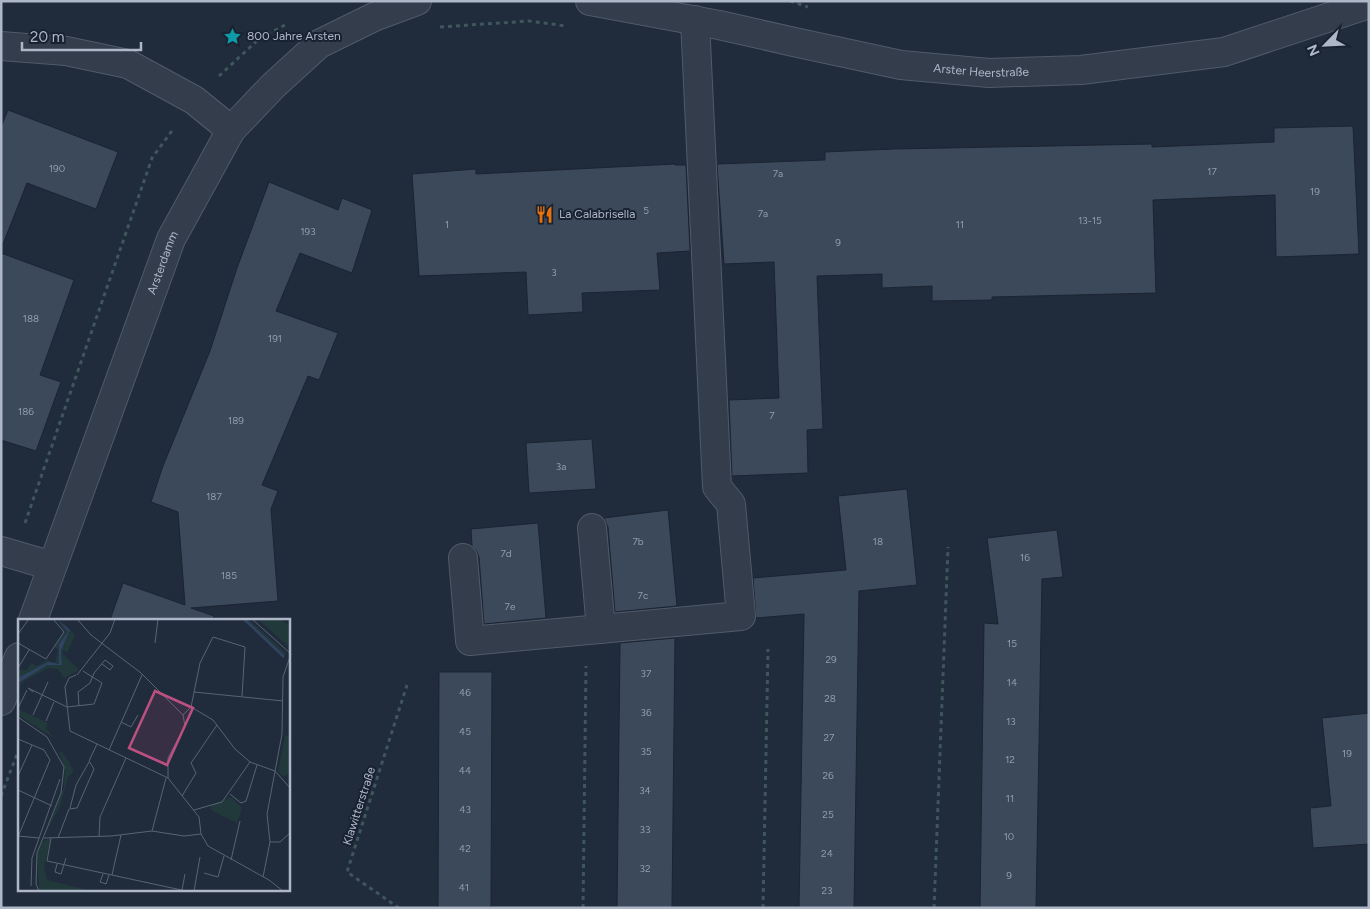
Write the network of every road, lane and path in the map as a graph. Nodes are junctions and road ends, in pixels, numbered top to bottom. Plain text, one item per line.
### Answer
1 (417, 1) edge
2 (590, 1) edge
3 (1369, 4) edge
4 (695, 20) junction
5 (1, 46) edge
6 (231, 130) junction
7 (592, 528) dead end
8 (948, 547) dead end
9 (1, 551) edge
10 (463, 558) dead end
11 (52, 566) junction
12 (33, 619) edge
13 (601, 629) junction
14 (768, 650) dead end
15 (18, 659) edge
16 (586, 663) dead end
17 (407, 685) dead end
18 (1, 701) edge
19 (18, 752) edge
20 (1, 796) edge
21 (399, 908) edge
22 (583, 908) edge
23 (763, 908) edge
24 (934, 908) edge

1 - 6 street, Arsterdamm
2 - 4 street, Arster Heerstraße
3 - 4 street, Arster Heerstraße
4 - 13 street
5 - 6 street
6 - 11 street, Arsterdamm
7 - 13 street
8 - 24 path
9 - 11 street
10 - 13 street
11 - 12 street, Arsterdamm
14 - 23 path
15 - 18 street
16 - 22 path
17 - 21 path, Klawitterstraße
19 - 20 path

